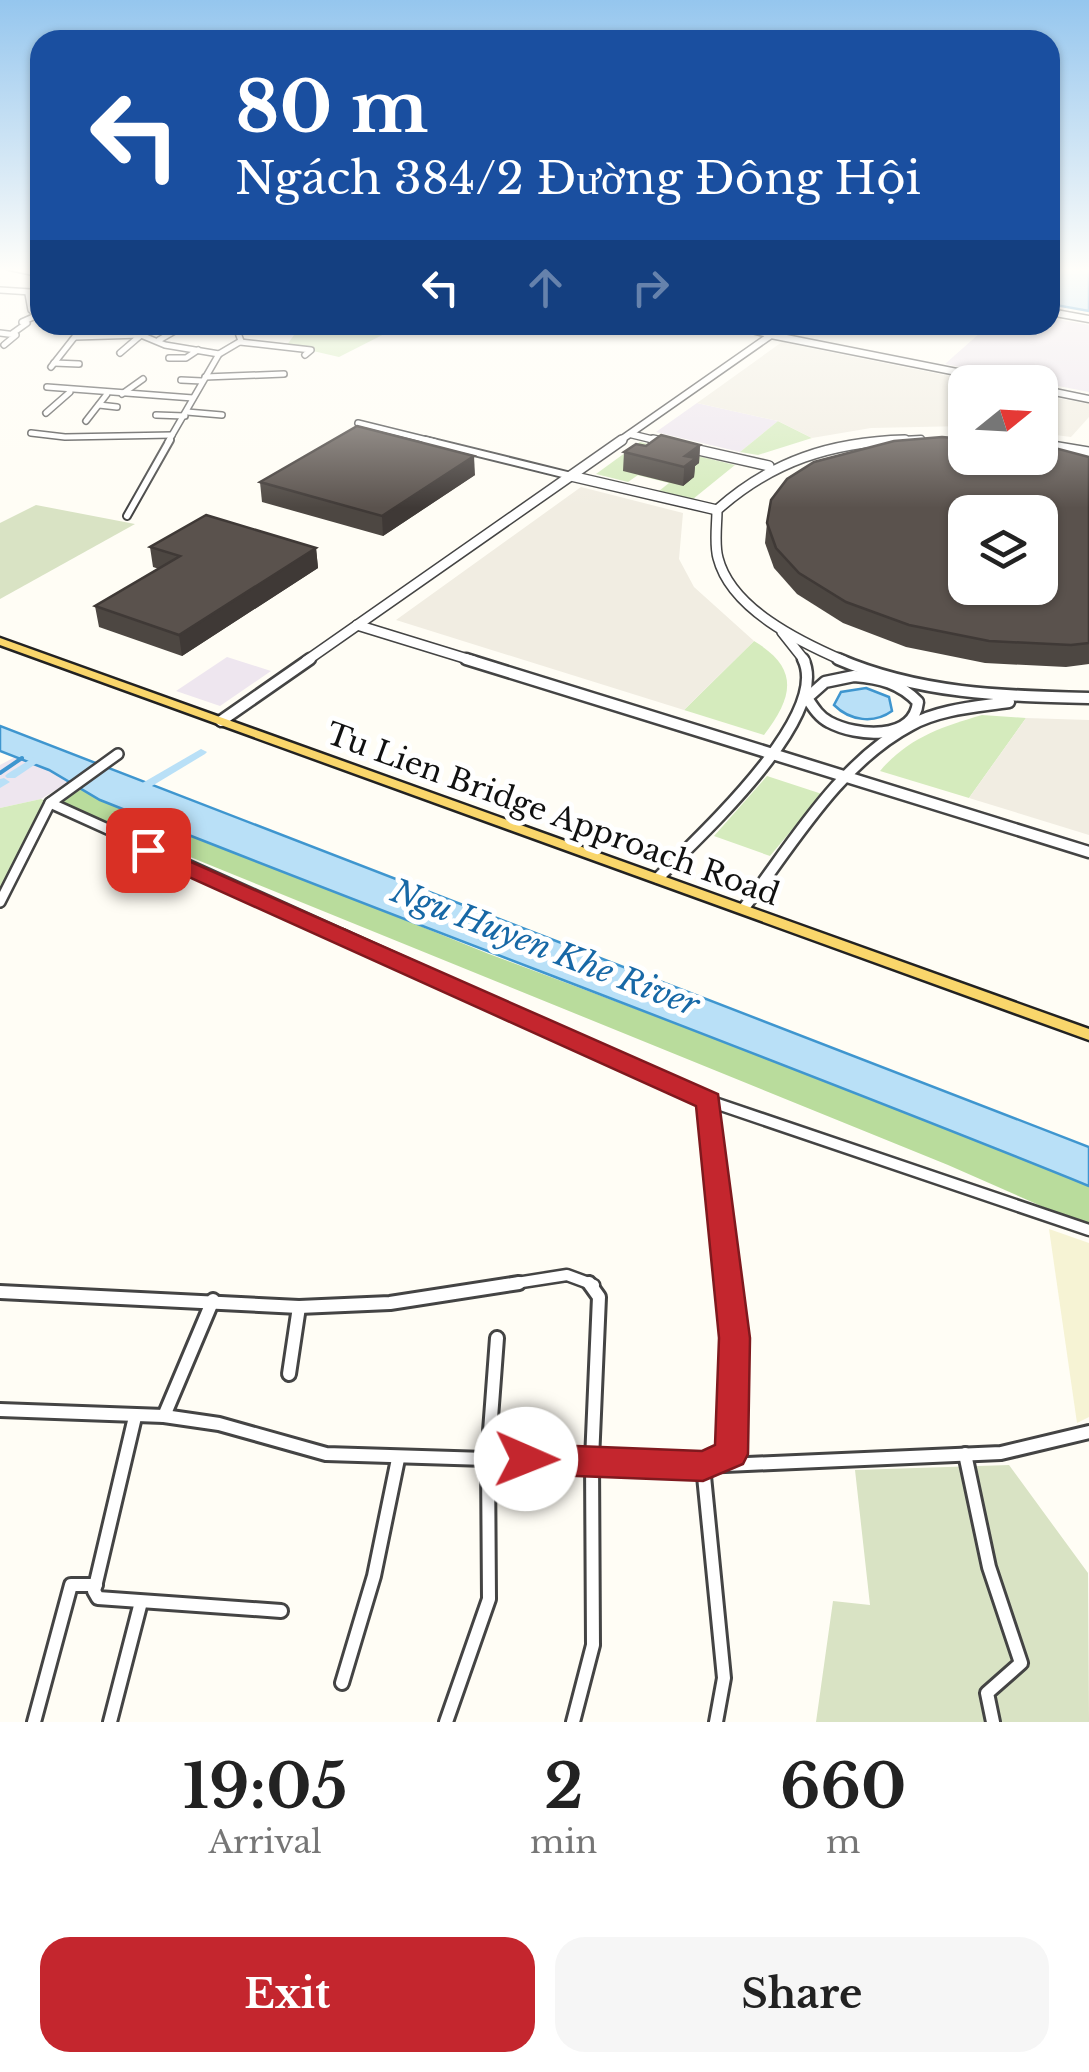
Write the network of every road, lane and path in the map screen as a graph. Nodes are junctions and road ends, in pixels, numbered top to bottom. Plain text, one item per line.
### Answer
1 (67, 347) edge
2 (127, 347) edge
3 (188, 347) edge
4 (231, 347) edge
5 (288, 347) edge
6 (753, 347) edge
7 (833, 347) edge
8 (198, 350) junction
9 (120, 353) dead end
10 (220, 354) junction
11 (305, 355) dead end
12 (169, 358) dead end
13 (79, 364) dead end
14 (53, 365) joint
15 (948, 370) edge
16 (284, 374) dead end
17 (143, 379) dead end
18 (203, 379) junction
19 (181, 380) dead end
20 (47, 387) dead end
21 (70, 392) junction
22 (1058, 393) edge
23 (107, 394) junction
24 (122, 394) junction
25 (193, 398) junction
26 (1089, 399) edge
27 (100, 404) junction
28 (116, 406) dead end
29 (46, 412) dead end
30 (186, 414) junction
31 (156, 415) dead end
32 (222, 415) dead end
33 (86, 421) dead end
34 (358, 423) edge
35 (31, 433) dead end
36 (630, 434) junction
37 (172, 435) junction
38 (931, 439) edge
39 (1058, 446) edge
40 (1087, 448) edge
41 (769, 466) junction
42 (571, 476) junction
43 (717, 510) junction
44 (127, 516) dead end
45 (358, 625) junction
46 (780, 628) junction
47 (0, 641) edge
48 (883, 678) junction
49 (807, 698) junction
50 (1040, 698) junction
51 (1089, 698) edge
52 (221, 721) junction
53 (907, 726) junction
54 (118, 754) dead end
55 (773, 754) junction
56 (846, 777) junction
57 (50, 803) junction
58 (1089, 852) edge
59 (658, 878) junction
60 (0, 902) edge
61 (744, 908) junction
62 (1089, 1035) edge
63 (709, 1100) junction
64 (1089, 1230) edge
65 (0, 1292) edge
66 (213, 1300) junction
67 (300, 1307) junction
68 (496, 1338) dead end
69 (289, 1374) dead end
70 (0, 1410) edge
71 (164, 1416) junction
72 (135, 1417) junction
73 (1089, 1432) edge
74 (965, 1454) junction
75 (488, 1458) junction
76 (398, 1460) junction
77 (592, 1460) junction
78 (703, 1466) junction
79 (96, 1585) junction
80 (141, 1602) junction
81 (282, 1611) dead end
82 (342, 1683) dead end
83 (34, 1722) edge
84 (110, 1722) edge
85 (446, 1722) edge
86 (572, 1722) edge
87 (716, 1722) edge
88 (993, 1722) edge

1 - 14 street
2 - 9 street
3 - 8 street
4 - 10 street
5 - 11 street
6 - 36 street
7 - 15 street
8 - 10 street
8 - 12 street
10 - 18 street
13 - 14 street
16 - 18 street
17 - 24 street
18 - 19 street
18 - 25 street
20 - 21 street
21 - 23 street
21 - 29 street
22 - 26 street
23 - 24 street
23 - 27 street
24 - 25 street
25 - 30 street
27 - 28 street
27 - 33 street
30 - 31 street
30 - 32 street
30 - 37 street
34 - 42 street
35 - 37 street
36 - 41 street
36 - 42 street
37 - 44 street
38 - 41 street
39 - 40 street
41 - 43 street
42 - 43 street
42 - 45 street
43 - 46 street
45 - 52 street
45 - 55 street
46 - 48 street
46 - 49 street
47 - 52 main road, Tu Lien Bridge Approach Road
48 - 49 street
48 - 50 street
48 - 53 street
49 - 53 street
49 - 55 street
50 - 51 street
50 - 53 street
52 - 59 main road, Tu Lien Bridge Approach Road
53 - 56 street
54 - 57 street
55 - 56 street
55 - 59 street
56 - 58 street
56 - 61 street
57 - 60 street
57 - 63 street
59 - 61 main road, Tu Lien Bridge Approach Road
61 - 62 main road, Tu Lien Bridge Approach Road
63 - 64 street
63 - 78 street
65 - 66 street
66 - 67 street
66 - 71 street
67 - 69 street
67 - 77 street
68 - 75 street
70 - 72 street
71 - 72 street
71 - 76 street
72 - 79 street
73 - 74 street
74 - 78 street
74 - 88 street
75 - 76 street
75 - 77 street
75 - 85 street
76 - 82 street
77 - 78 street
77 - 86 street
78 - 87 street
79 - 80 street
79 - 83 street
80 - 81 street
80 - 84 street

